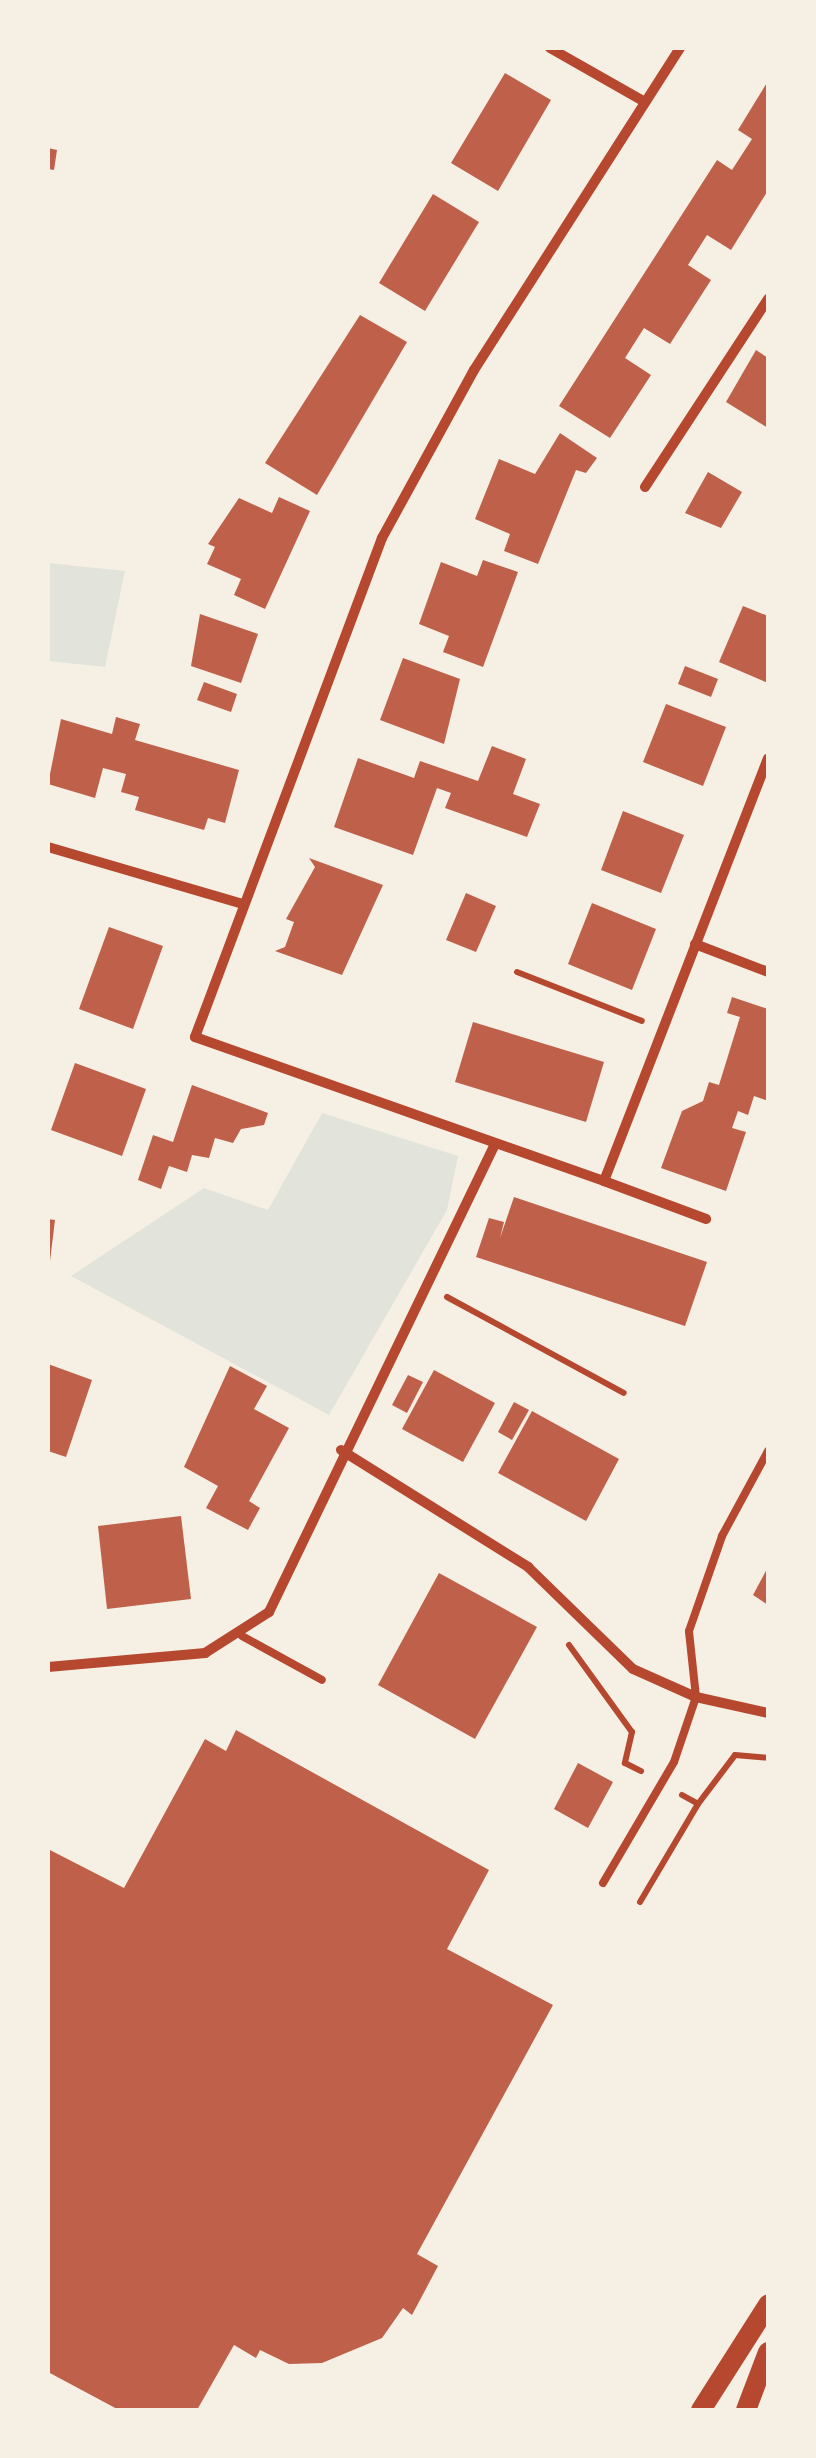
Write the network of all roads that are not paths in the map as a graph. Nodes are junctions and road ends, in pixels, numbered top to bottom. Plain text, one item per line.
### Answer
1 (550, 48) edge
2 (680, 48) edge
3 (645, 102) junction
4 (768, 299) edge
5 (645, 487) dead end
6 (768, 759) edge
7 (48, 847) edge
8 (243, 904) junction
9 (695, 944) junction
10 (768, 972) edge
11 (495, 1144) junction
12 (604, 1181) junction
13 (706, 1218) dead end
14 (340, 1450) junction
15 (768, 1452) edge
16 (242, 1636) junction
17 (48, 1667) edge
18 (322, 1680) dead end
19 (696, 1697) junction
20 (768, 1713) edge
21 (604, 1883) dead end
22 (768, 2306) edge
23 (768, 2352) edge
24 (701, 2410) edge
25 (746, 2410) edge

1 - 3 street
2 - 3 street
3 - 8 street
4 - 5 street
6 - 9 street
7 - 8 street
8 - 11 street
9 - 10 street
9 - 12 street
11 - 12 street
11 - 14 street
12 - 13 street
14 - 16 street
14 - 19 street
15 - 19 lane
16 - 17 street
16 - 18 lane
19 - 20 street
19 - 21 lane
22 - 24 main road
23 - 25 main road

